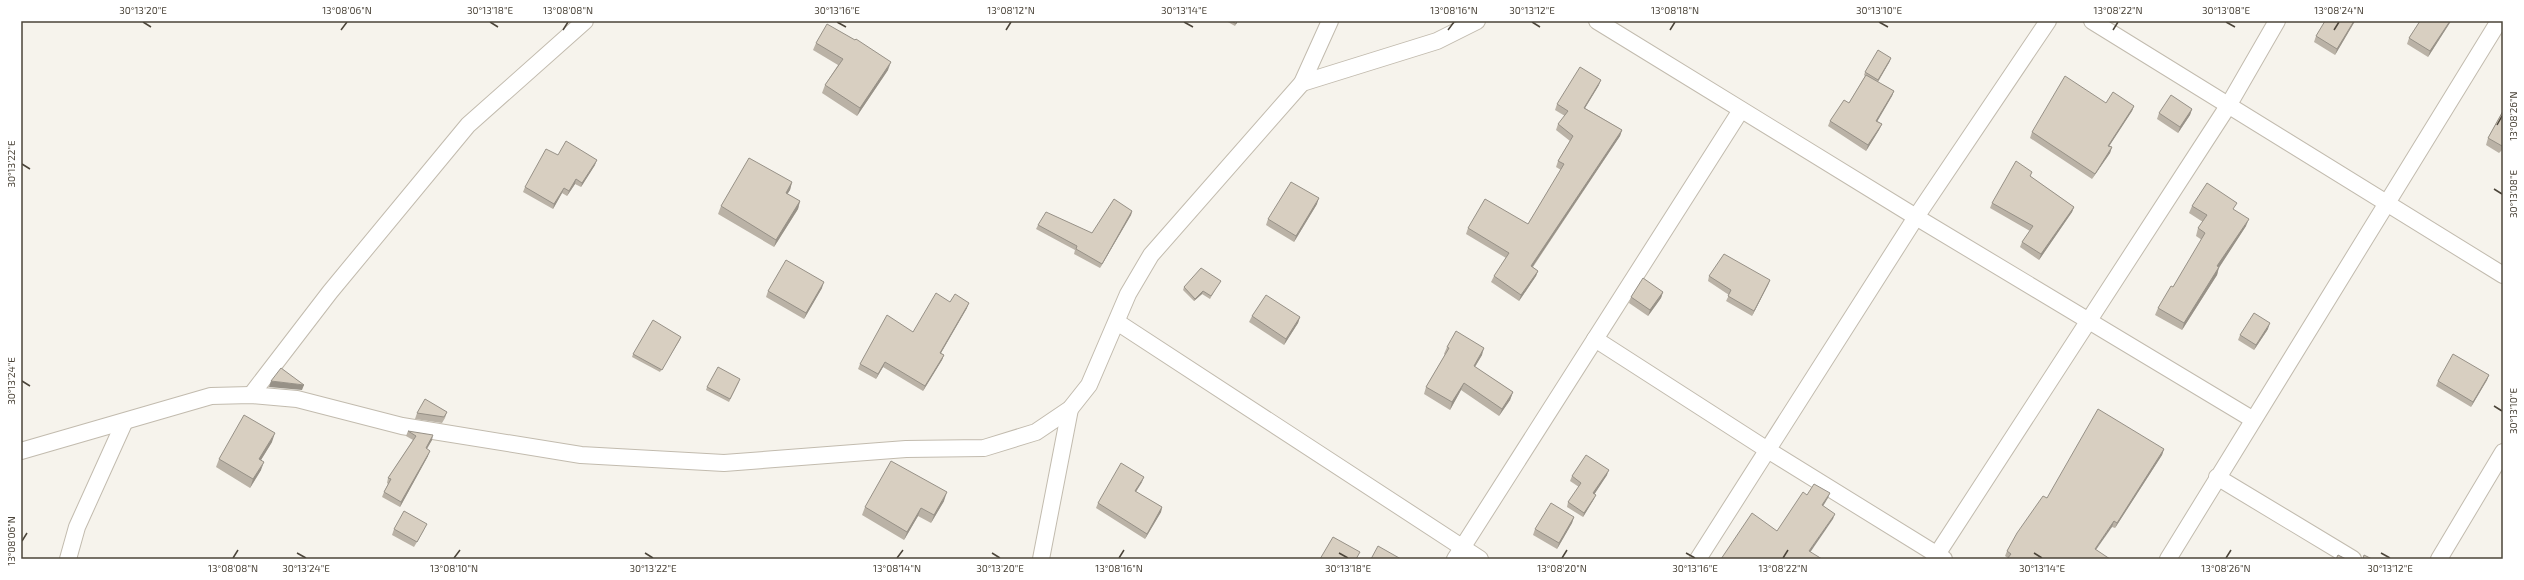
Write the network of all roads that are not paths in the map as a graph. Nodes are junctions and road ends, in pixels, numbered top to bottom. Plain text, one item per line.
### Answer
1 (585, 21) edge
2 (1330, 21) edge
3 (1477, 21) edge
4 (1597, 21) edge
5 (2048, 21) edge
6 (2092, 21) edge
7 (2277, 21) edge
8 (2499, 21) edge
9 (1302, 83) junction
10 (2228, 106) junction
11 (1741, 110) junction
12 (2386, 204) junction
13 (1916, 217) junction
14 (2503, 275) edge
15 (2088, 321) junction
16 (1117, 322) junction
17 (1595, 339) junction
18 (251, 395) junction
19 (1070, 409) junction
20 (2252, 419) junction
21 (124, 423) junction
22 (1766, 449) junction
23 (21, 451) edge
24 (2503, 452) edge
25 (2217, 477) junction
26 (1458, 553) edge
27 (1938, 558) edge
28 (68, 559) edge
29 (1041, 559) edge
30 (1480, 559) edge
31 (1698, 559) edge
32 (2168, 559) edge
33 (2353, 559) edge
34 (2440, 559) edge

1 - 18 street
2 - 9 street
3 - 9 street
4 - 11 street
5 - 13 street
6 - 10 street
7 - 10 street
8 - 12 street
9 - 16 street
10 - 12 street
10 - 15 street
11 - 13 street
11 - 17 street
12 - 14 street
12 - 20 street
13 - 15 street
13 - 22 street
15 - 20 street
15 - 27 street
16 - 19 street
16 - 26 street
17 - 22 street
17 - 26 street
18 - 19 street
18 - 21 street
19 - 29 street
20 - 25 street
21 - 23 street
21 - 28 street
22 - 27 street
22 - 31 street
24 - 34 street
25 - 32 street
25 - 33 street
26 - 30 street

